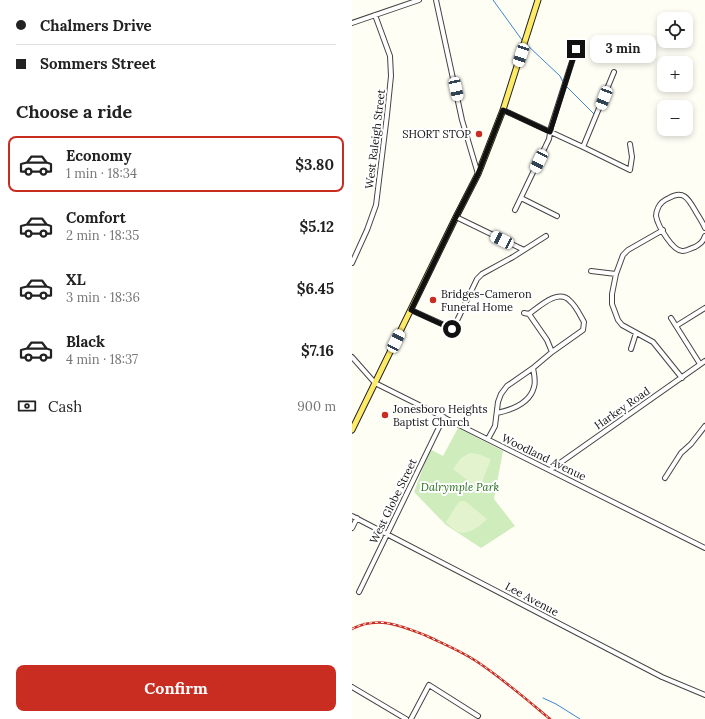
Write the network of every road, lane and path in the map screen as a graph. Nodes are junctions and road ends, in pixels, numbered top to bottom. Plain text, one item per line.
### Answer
1 (419, 0) edge
2 (436, 0) edge
3 (536, 0) edge
4 (375, 15) junction
5 (352, 23) edge
6 (576, 49) dead end
7 (614, 72) dead end
8 (503, 110) junction
9 (550, 132) junction
10 (630, 144) dead end
11 (583, 147) junction
12 (478, 174) junction
13 (521, 198) junction
14 (515, 210) dead end
15 (557, 216) dead end
16 (456, 217) junction
17 (705, 228) edge
18 (663, 230) junction
19 (546, 236) dead end
20 (705, 236) edge
21 (704, 242) edge
22 (352, 247) edge
23 (524, 250) junction
24 (358, 251) junction
25 (352, 263) edge
26 (592, 271) dead end
27 (616, 274) junction
28 (705, 308) edge
29 (411, 310) junction
30 (671, 318) dead end
31 (676, 326) junction
32 (636, 333) junction
33 (631, 349) dead end
34 (552, 352) junction
35 (352, 357) edge
36 (705, 361) edge
37 (700, 364) junction
38 (533, 368) junction
39 (682, 378) junction
40 (375, 383) junction
41 (497, 413) junction
42 (444, 417) junction
43 (705, 426) edge
44 (352, 430) edge
45 (488, 439) junction
46 (550, 470) junction
47 (665, 478) dead end
48 (352, 516) edge
49 (357, 518) junction
50 (352, 528) edge
51 (387, 534) junction
52 (705, 548) edge
53 (358, 592) dead end
54 (352, 688) edge
55 (705, 695) edge
56 (478, 716) dead end
57 (406, 719) edge
58 (411, 719) edge

1 - 4 street
2 - 12 street
3 - 8 main road
4 - 5 street
4 - 24 street, West Raleigh Street
6 - 9 street
7 - 11 street
8 - 9 street
8 - 12 main road
9 - 11 street
9 - 13 street
10 - 11 street
12 - 16 main road
13 - 14 street
13 - 15 street
16 - 23 street
16 - 29 main road
17 - 18 street
18 - 21 street
18 - 27 street
19 - 23 street
20 - 21 street
22 - 24 street
23 - 29 street
24 - 25 street, West Raleigh Street
26 - 27 street
27 - 32 street
28 - 31 street
29 - 40 main road
30 - 31 street
31 - 37 street
32 - 33 street
32 - 39 street
34 - 34 street
34 - 38 street
35 - 40 street
36 - 37 street, Harkey Road
37 - 39 street, Harkey Road
38 - 41 street
38 - 41 street
39 - 46 street, Harkey Road
40 - 42 street, Woodland Avenue
40 - 44 main road
41 - 45 street
42 - 45 street, Woodland Avenue
42 - 51 street, West Globe Street
43 - 47 street
45 - 46 street, Woodland Avenue
46 - 52 street, Woodland Avenue
48 - 49 street, Lee Avenue
49 - 50 street
49 - 51 street, Lee Avenue
51 - 53 street, West Globe Street
51 - 55 street, Lee Avenue
54 - 57 street
56 - 58 street

